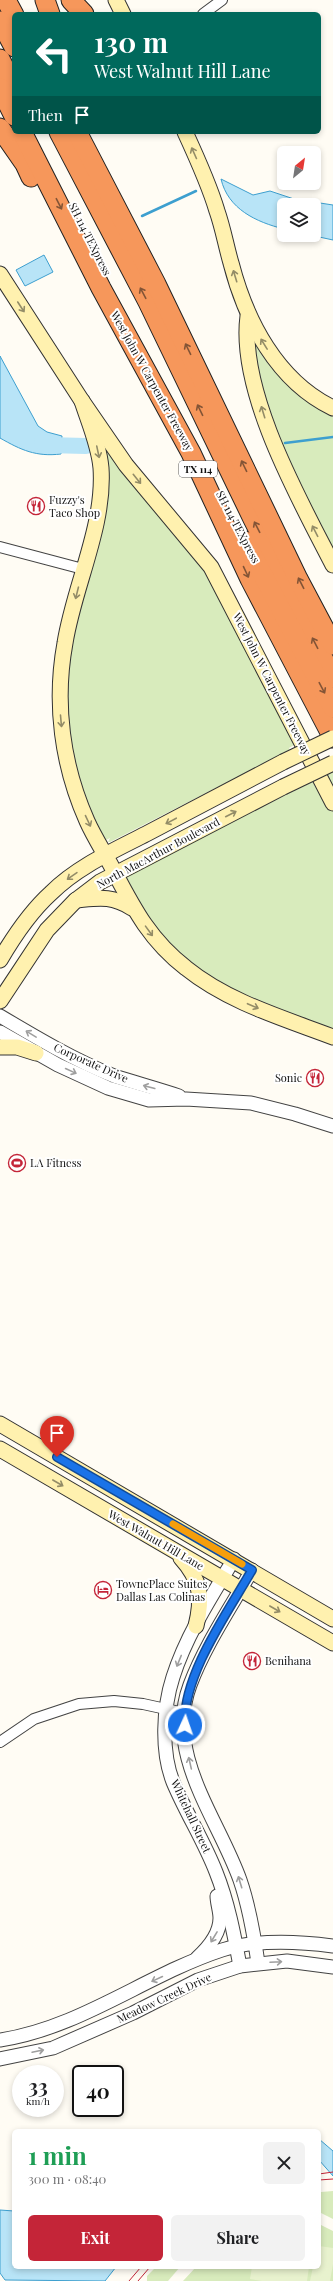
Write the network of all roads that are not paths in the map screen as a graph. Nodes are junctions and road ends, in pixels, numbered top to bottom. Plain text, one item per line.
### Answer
1 (6, 0) edge
2 (45, 0) edge
3 (71, 0) edge
4 (116, 0) edge
5 (222, 0) edge
6 (12, 12) edge
7 (49, 12) edge
8 (82, 12) edge
9 (122, 12) edge
10 (206, 12) edge
11 (0, 21) edge
12 (12, 43) edge
13 (0, 59) edge
14 (12, 83) edge
15 (0, 88) edge
16 (12, 112) edge
17 (0, 128) edge
18 (23, 134) edge
19 (38, 134) edge
20 (59, 134) edge
21 (77, 134) edge
22 (92, 134) edge
23 (186, 134) edge
24 (0, 274) edge
25 (156, 284) junction
26 (101, 288) junction
27 (248, 313) junction
28 (82, 401) junction
29 (333, 408) edge
30 (0, 547) edge
31 (333, 565) edge
32 (83, 569) junction
33 (319, 618) junction
34 (333, 638) edge
35 (333, 645) edge
36 (333, 678) edge
37 (333, 708) edge
38 (333, 738) edge
39 (333, 763) edge
40 (333, 803) edge
41 (105, 855) junction
42 (115, 874) junction
43 (75, 900) junction
44 (132, 908) junction
45 (6, 944) edge
46 (0, 960) edge
47 (0, 1001) edge
48 (0, 1016) edge
49 (0, 1032) edge
50 (333, 1037) edge
51 (0, 1047) edge
52 (36, 1053) junction
53 (113, 1075) junction
54 (107, 1087) junction
55 (186, 1099) junction
56 (333, 1126) edge
57 (0, 1424) edge
58 (0, 1449) edge
59 (168, 1547) junction
60 (234, 1559) junction
61 (252, 1570) junction
62 (223, 1578) junction
63 (241, 1589) junction
64 (333, 1619) edge
65 (196, 1626) junction
66 (333, 1643) edge
67 (166, 1709) junction
68 (184, 1713) junction
69 (0, 1742) edge
70 (216, 1872) junction
71 (250, 1920) junction
72 (286, 1942) junction
73 (255, 1944) junction
74 (333, 1946) edge
75 (236, 1947) junction
76 (192, 1962) junction
77 (258, 1963) junction
78 (240, 1966) junction
79 (333, 1967) edge
80 (0, 2040) edge
81 (0, 2059) edge

1 - 6 highway
2 - 7 highway
3 - 8 highway
4 - 9 main road
5 - 10 street
11 - 12 highway
13 - 14 highway
15 - 16 highway
17 - 26 highway
18 -> 26 highway, West John W Carpenter Freeway / TX 114
19 -> 37 highway, SH 114 TEXpress
36 -> 20 highway, SH 114 TEXpress
21 - 25 highway
22 - 25 highway
27 -> 23 main road
24 -> 28 main road, West John W Carpenter Freeway
33 -> 25 highway
26 -> 38 highway, West John W Carpenter Freeway / TX 114
29 -> 27 main road
31 -> 27 main road
28 -> 32 main road
28 -> 40 main road, West John W Carpenter Freeway
30 - 32 street
32 -> 41 main road
33 - 34 highway
33 - 35 highway
38 -> 41 main road, North MacArthur Boulevard, bridge
42 -> 39 main road, North MacArthur Boulevard, bridge
41 - 42 main road
41 -> 45 main road, North MacArthur Boulevard
42 - 43 main road, North MacArthur Boulevard
42 - 44 main road
43 - 44 main road
43 - 47 main road, North MacArthur Boulevard
44 -> 50 main road
45 - 46 main road, North MacArthur Boulevard
53 -> 48 street, Corporate Drive
49 - 52 street, Corporate Drive
51 - 52 main road
52 -> 54 street, Corporate Drive
53 - 54 street
55 -> 53 street, Corporate Drive
54 - 55 street, Corporate Drive
55 - 56 street, Corporate Drive
57 - 60 main road, West Walnut Hill Lane
58 -> 59 main road, West Walnut Hill Lane
59 - 62 main road, West Walnut Hill Lane
59 - 65 main road
60 - 61 main road, West Walnut Hill Lane
60 - 62 street, Whitehall Street
61 - 63 street, Whitehall Street
61 - 64 main road, West Walnut Hill Lane
62 - 63 main road, West Walnut Hill Lane
62 - 65 street, Whitehall Street
63 -> 66 main road, West Walnut Hill Lane
63 - 68 street, Whitehall Street
65 -> 67 street, Whitehall Street
67 - 68 street
67 - 69 street
67 - 70 street, Whitehall Street
71 -> 68 street, Whitehall Street
70 - 75 street, Whitehall Street
70 -> 76 street
71 - 72 street
71 - 73 street, Whitehall Street
72 - 73 street, Meadow Creek Drive
72 - 74 street, Meadow Creek Drive
73 - 75 street, Meadow Creek Drive
73 - 77 street, Whitehall Street
75 - 76 street, Meadow Creek Drive
75 - 78 street, Whitehall Street
76 -> 80 street, Meadow Creek Drive
77 - 78 street, Meadow Creek Drive
77 -> 79 street, Meadow Creek Drive
81 -> 78 street, Meadow Creek Drive

